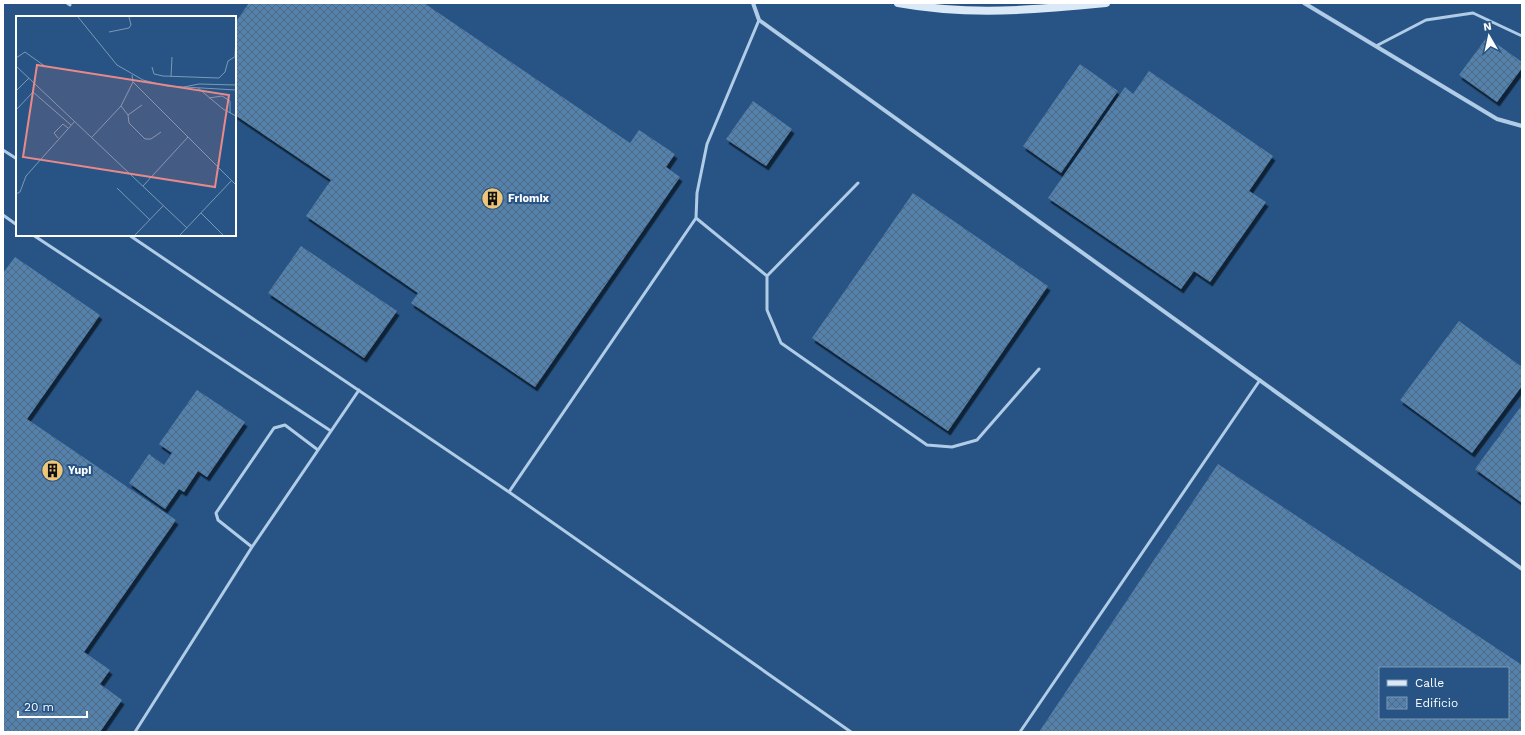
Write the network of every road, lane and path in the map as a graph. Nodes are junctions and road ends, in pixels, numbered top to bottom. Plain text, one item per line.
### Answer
1 (753, 3) edge
2 (898, 3) edge
3 (1106, 3) edge
4 (1304, 3) edge
5 (759, 20) junction
6 (1522, 36) edge
7 (1375, 47) junction
8 (1522, 126) edge
9 (3, 150) edge
10 (16, 158) edge
11 (858, 183) dead end
12 (3, 215) edge
13 (696, 218) junction
14 (16, 224) edge
15 (35, 236) edge
16 (130, 236) edge
17 (767, 276) junction
18 (1039, 369) dead end
19 (1260, 380) junction
20 (359, 390) junction
21 (331, 431) junction
22 (318, 450) junction
23 (510, 492) junction
24 (252, 547) junction
25 (1522, 568) edge
26 (135, 732) edge
27 (851, 732) edge
28 (1020, 732) edge

1 - 5 street
2 - 3 street
4 - 7 street
5 - 13 lane
5 - 19 street
6 - 7 lane
7 - 8 street
9 - 10 lane
11 - 17 lane
12 - 14 lane
13 - 17 lane
13 - 23 lane
15 - 21 lane
16 - 20 lane
17 - 18 lane
19 - 25 street
19 - 28 lane
20 - 21 lane
20 - 23 lane
21 - 22 lane
22 - 24 lane
22 - 24 lane
23 - 27 lane
24 - 26 lane

